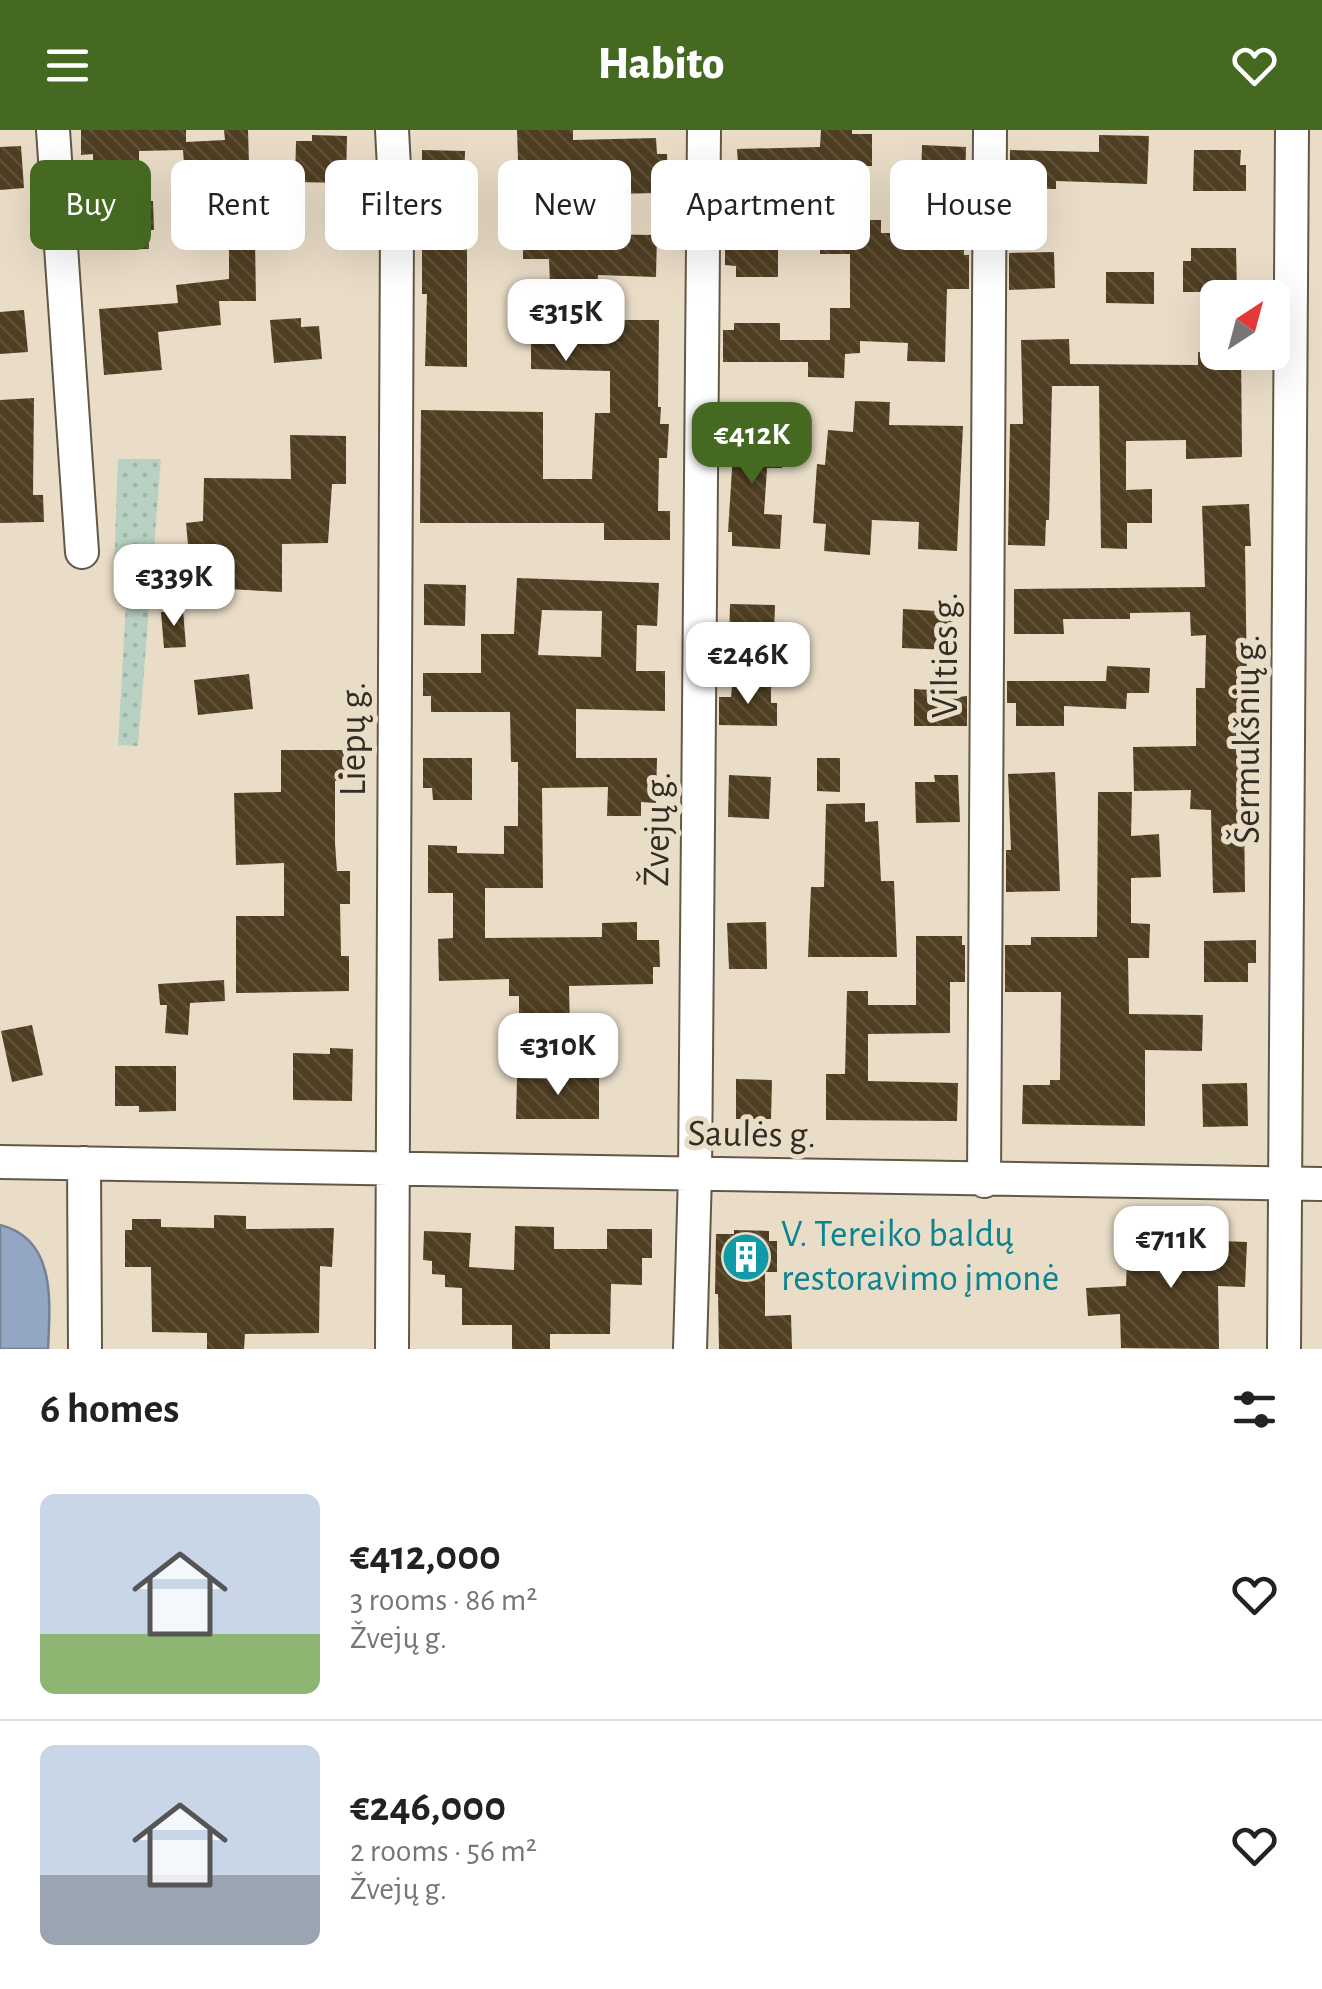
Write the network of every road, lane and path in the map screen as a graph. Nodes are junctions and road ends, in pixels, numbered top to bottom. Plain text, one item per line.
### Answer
1 (52, 130) edge
2 (392, 130) edge
3 (704, 130) edge
4 (990, 130) edge
5 (1292, 130) edge
6 (82, 552) dead end
7 (0, 1162) edge
8 (84, 1164) junction
9 (392, 1167) junction
10 (695, 1174) junction
11 (984, 1180) junction
12 (1286, 1184) junction
13 (1322, 1184) edge
14 (85, 1349) edge
15 (392, 1349) edge
16 (690, 1349) edge
17 (1284, 1349) edge

1 - 6 street
2 - 9 street, Liepų g.
3 - 10 street, Žvejų g.
4 - 11 street, Vilties g.
5 - 12 street, Šermukšnių g.
7 - 8 street, Saulės g.
8 - 9 street, Saulės g.
8 - 14 street
9 - 10 street, Saulės g.
9 - 15 street, Liepų g.
10 - 11 street, Saulės g.
10 - 16 street, Žvejų g.
11 - 12 street, Saulės g.
12 - 13 street, Saulės g.
12 - 17 street, Šermukšnių g.

